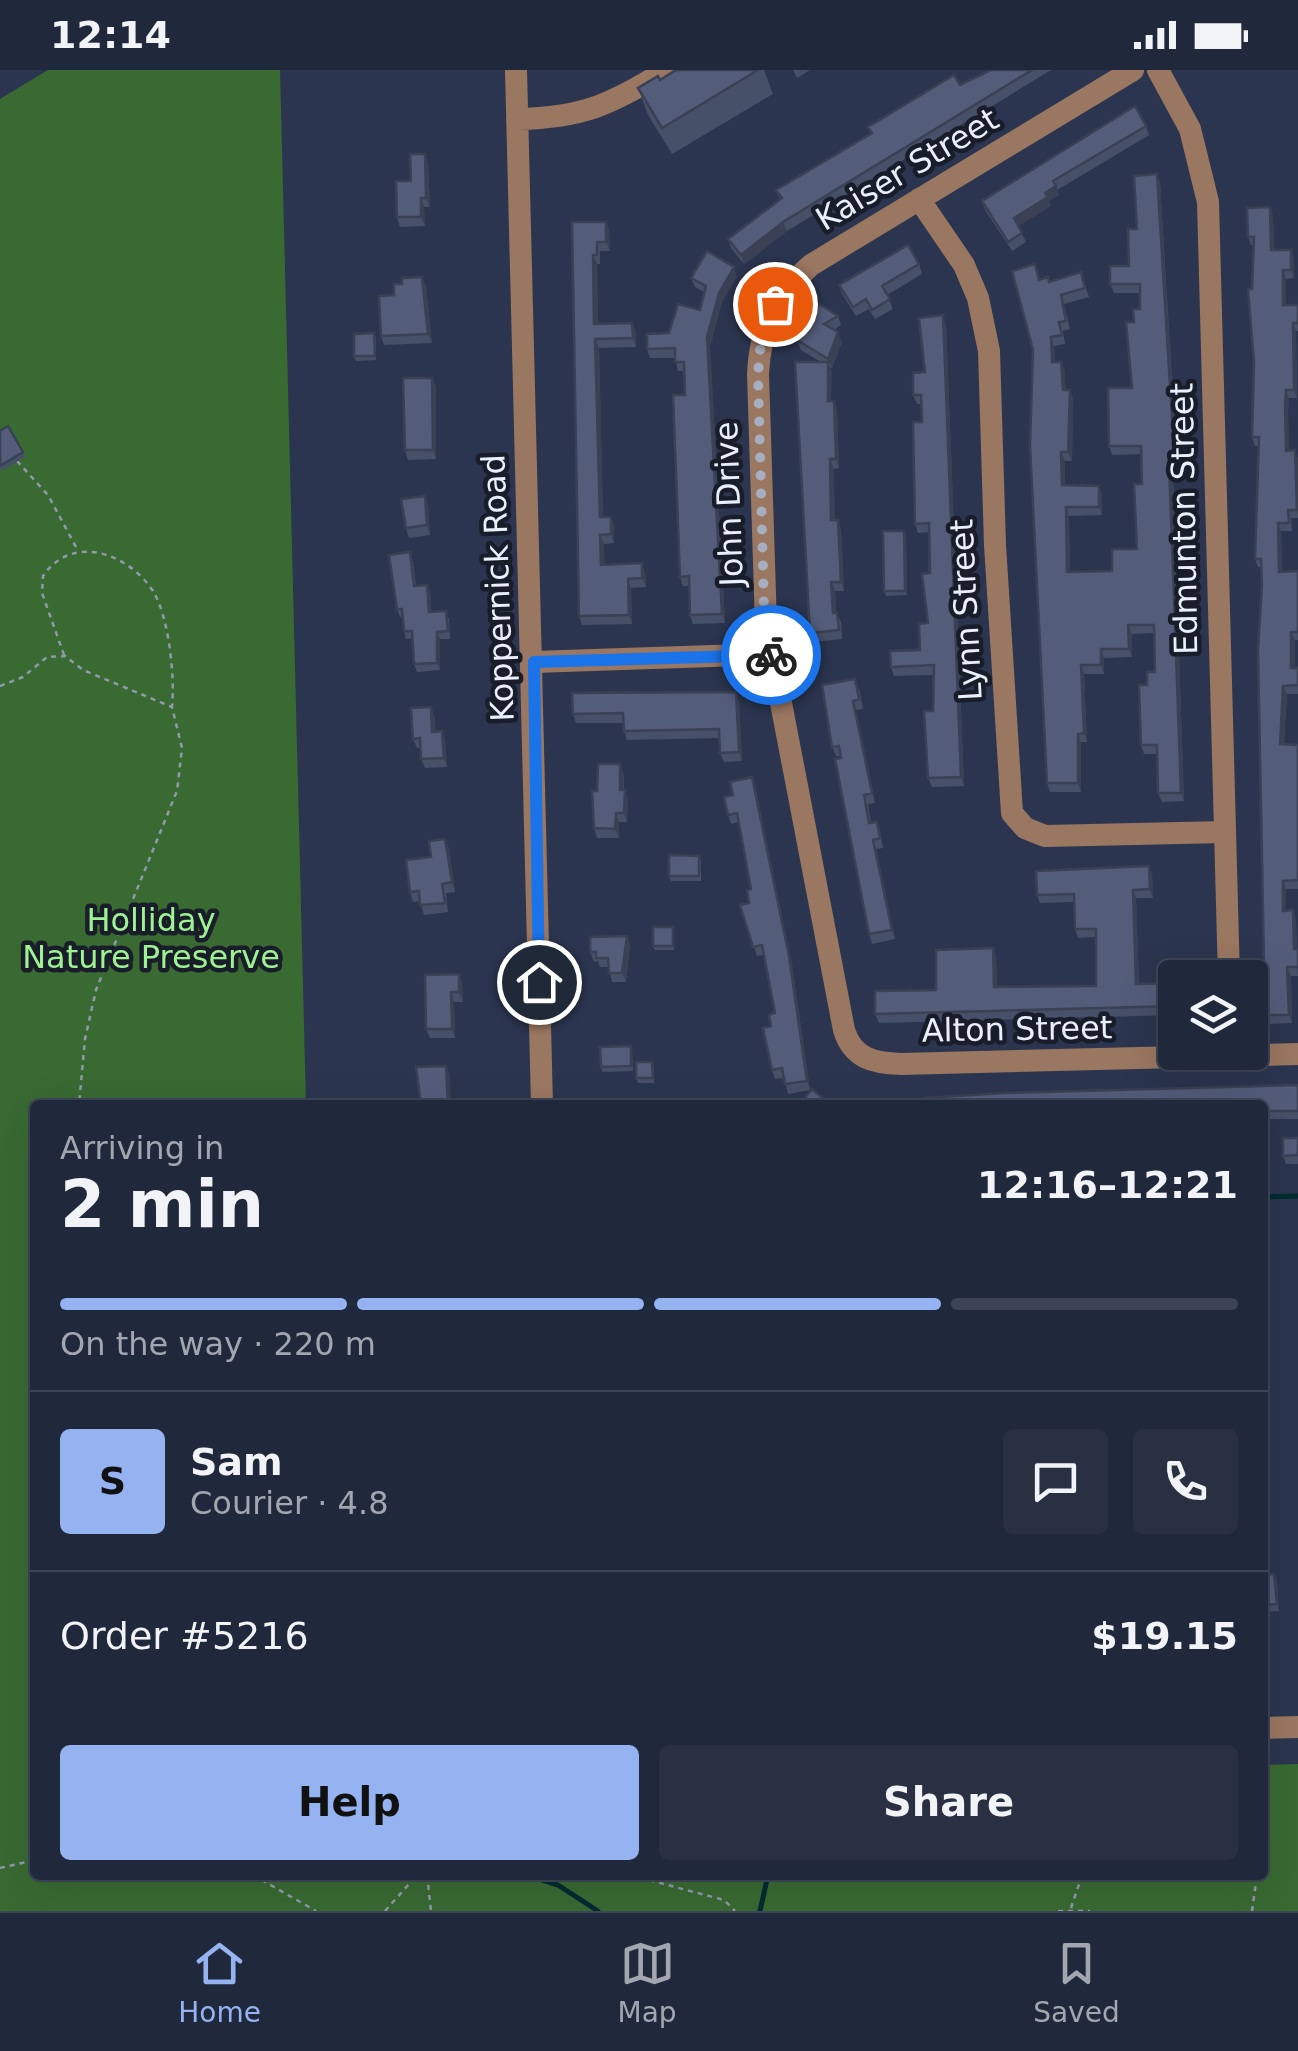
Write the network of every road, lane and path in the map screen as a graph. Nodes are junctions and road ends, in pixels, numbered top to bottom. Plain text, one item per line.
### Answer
1 (516, 70) edge
2 (667, 70) edge
3 (1133, 70) edge
4 (1158, 70) edge
5 (517, 119) junction
6 (920, 199) junction
7 (818, 261) joint
8 (17, 461) edge
9 (76, 549) junction
10 (771, 654) junction
11 (65, 656) junction
12 (534, 662) junction
13 (0, 686) edge
14 (172, 707) junction
15 (1226, 832) junction
16 (1229, 960) edge
17 (1268, 1054) edge
18 (1298, 1054) edge
19 (859, 1055) joint
20 (1158, 1056) edge
21 (79, 1100) edge
22 (542, 1100) edge
23 (1298, 1726) edge
24 (1268, 1728) edge
25 (30, 1861) edge
26 (0, 1868) edge
27 (262, 1880) edge
28 (413, 1880) edge
29 (428, 1880) edge
30 (649, 1880) edge
31 (1080, 1880) edge
32 (1255, 1880) edge
33 (1071, 1908) junction
34 (316, 1911) edge
35 (385, 1911) edge
36 (431, 1911) edge
37 (736, 1911) edge
38 (1058, 1911) edge
39 (1090, 1911) edge
40 (1252, 1911) edge

1 - 5 street, Koppernick Road
2 - 5 street
3 - 6 street, Kaiser Street
4 - 15 street, Edmunton Street
5 - 12 street, Koppernick Road
6 - 7 street, Kaiser Street
6 - 15 street, Lynn Street
7 - 10 street, John Drive
8 - 9 path
9 - 11 path
9 - 14 path
10 - 12 street
10 - 19 street, John Drive
11 - 13 path
11 - 14 path
12 - 22 street, Koppernick Road
14 - 21 path
15 - 16 street, Edmunton Street
17 - 18 street, Alton Street
19 - 20 street, Alton Street
23 - 24 street
25 - 26 path
27 - 34 path
28 - 35 path
29 - 36 path
30 - 37 path
31 - 33 path
32 - 40 path
33 - 38 path
33 - 39 path

